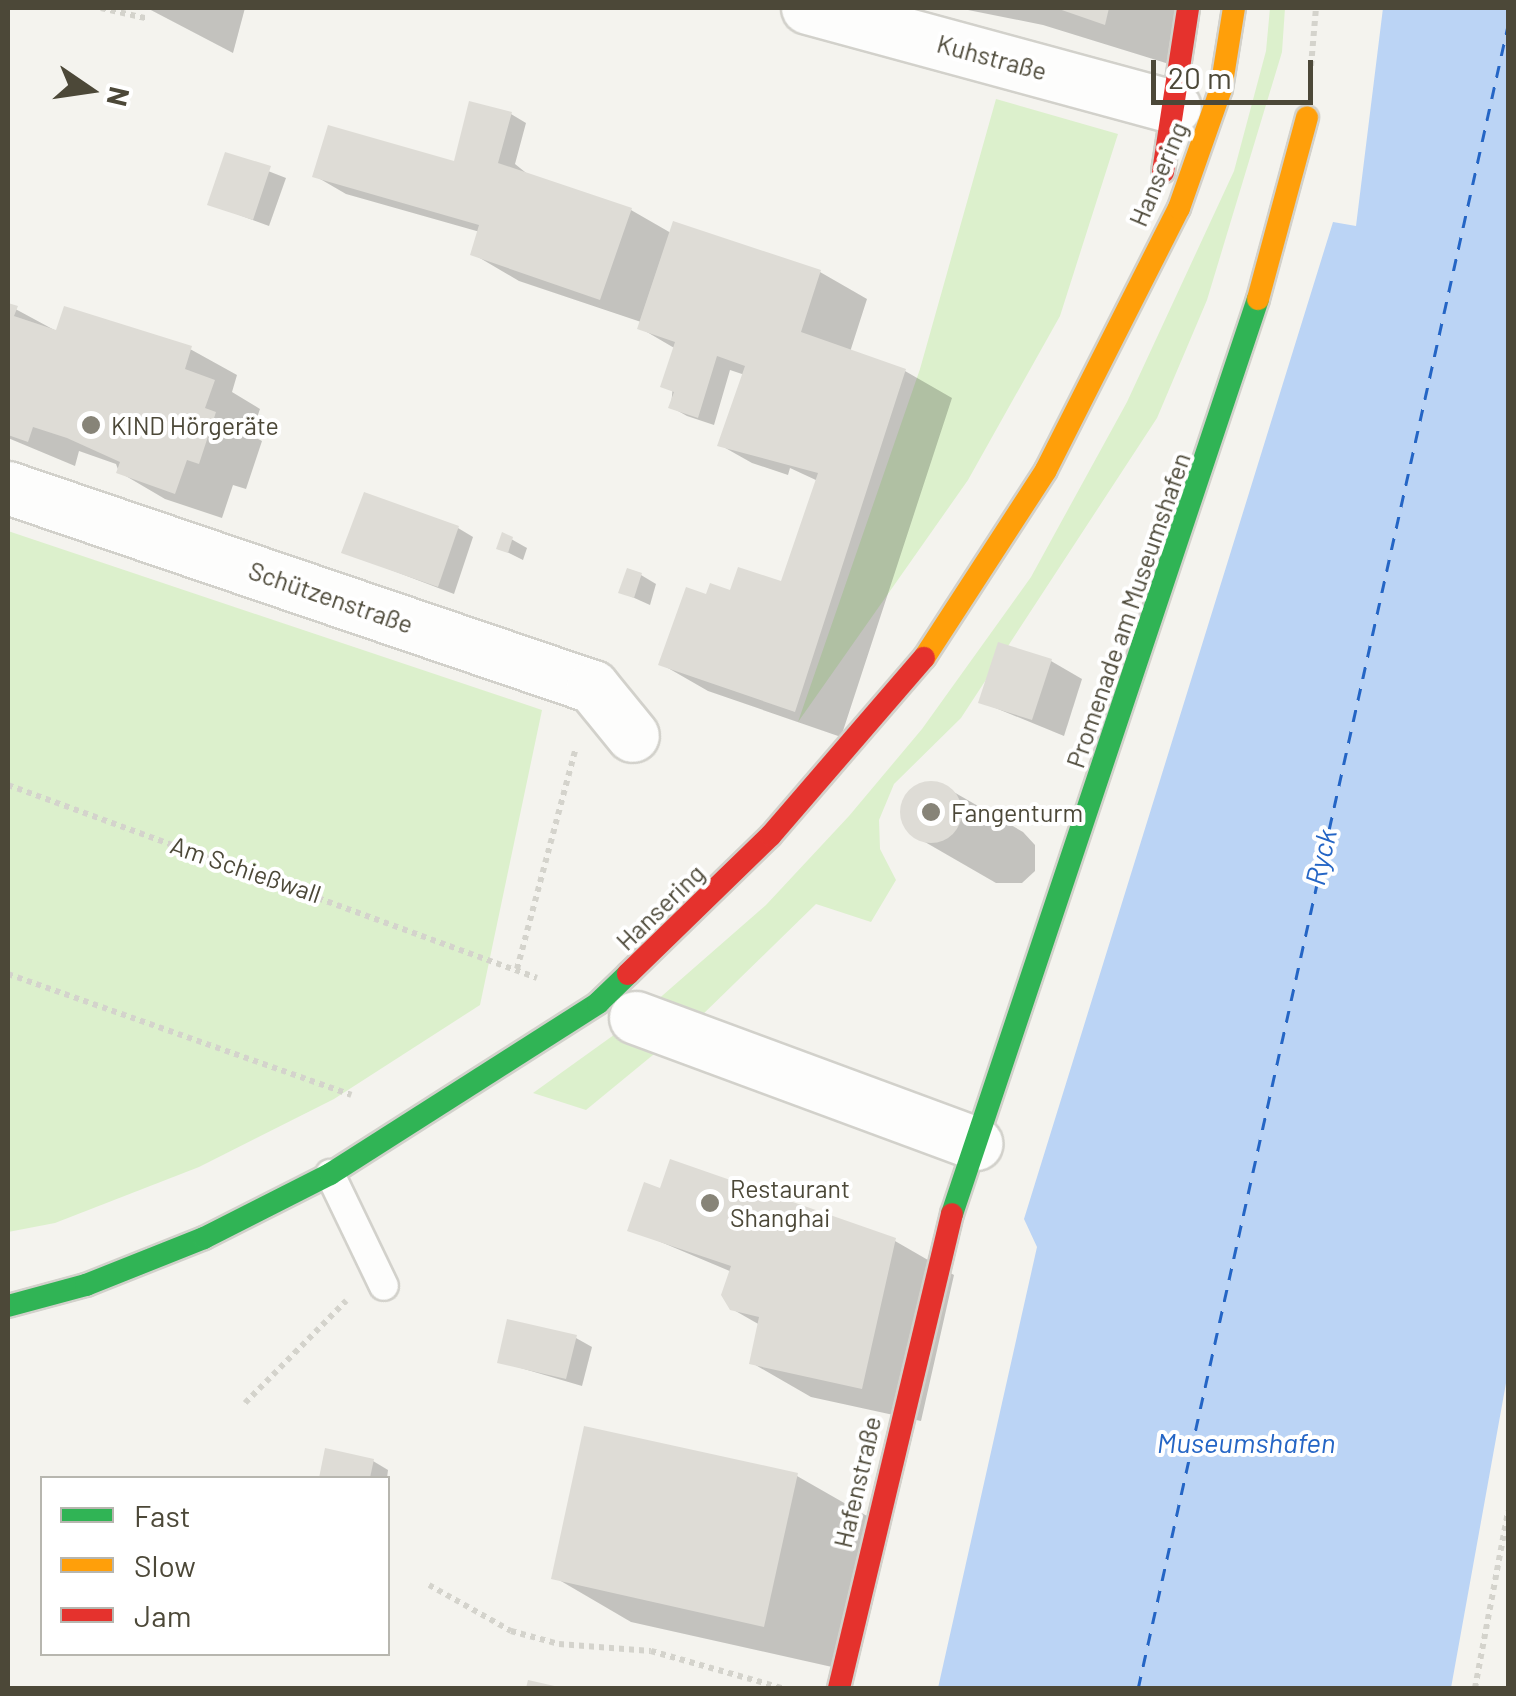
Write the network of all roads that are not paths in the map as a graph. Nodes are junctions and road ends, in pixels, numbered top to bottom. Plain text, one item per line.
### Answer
1 (808, 8) edge
2 (1188, 8) edge
3 (1234, 8) edge
4 (1175, 108) junction
5 (1307, 117) dead end
6 (1129, 298) junction
7 (8, 488) edge
8 (633, 736) dead end
9 (636, 1018) dead end
10 (976, 1144) junction
11 (330, 1174) junction
12 (384, 1286) dead end
13 (930, 1288) joint
14 (8, 1306) edge
15 (839, 1688) edge

1 - 4 street, Kuhstraße
2 - 4 main road, Hansering
3 - 6 main road, Hansering
4 - 6 main road, Hansering
5 - 10 main road, Promenade am Museumshafen
6 - 11 main road, Hansering
7 - 8 street, Schützenstraße
9 - 10 street
10 - 13 main road, Promenade am Museumshafen
11 - 12 lane
11 - 14 main road, Hansering
13 - 15 main road, Hafenstraße

